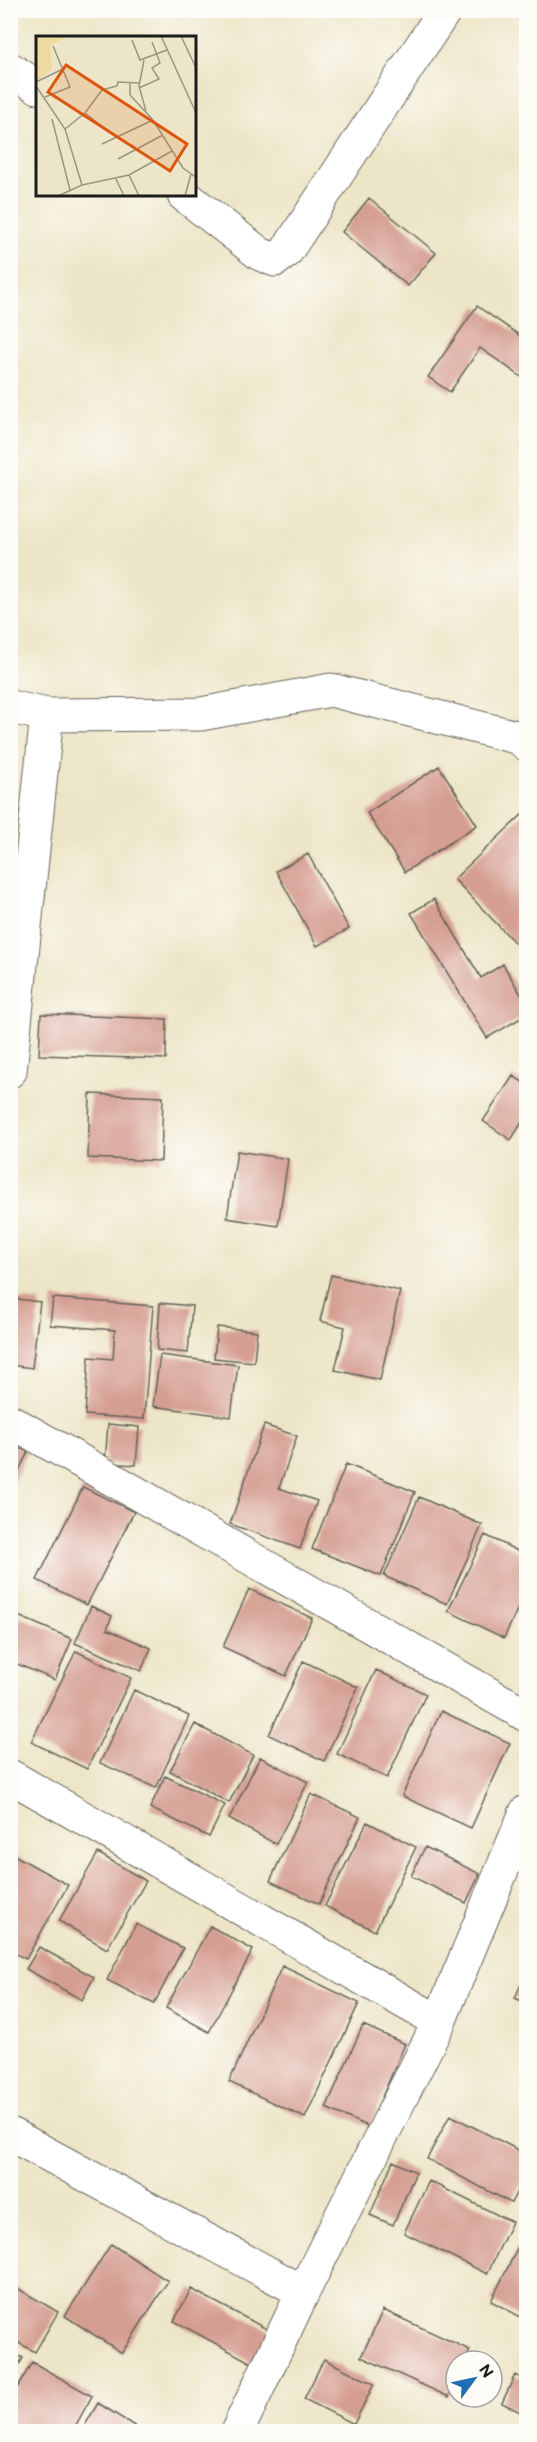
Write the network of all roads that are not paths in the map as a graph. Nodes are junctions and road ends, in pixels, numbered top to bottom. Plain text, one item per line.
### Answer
1 (445, 10) edge
2 (10, 69) edge
3 (36, 86) edge
4 (185, 196) edge
5 (10, 707) edge
6 (47, 715) junction
7 (526, 744) edge
8 (10, 1071) edge
9 (10, 1421) edge
10 (526, 1715) edge
11 (10, 1776) edge
12 (526, 1812) edge
13 (440, 2022) junction
14 (10, 2134) edge
15 (303, 2292) junction
16 (237, 2432) edge

1 - 4 street
2 - 3 street
5 - 6 street
6 - 7 street
6 - 8 street
9 - 10 street
11 - 13 street
12 - 13 street
13 - 15 street
14 - 15 street
15 - 16 street

